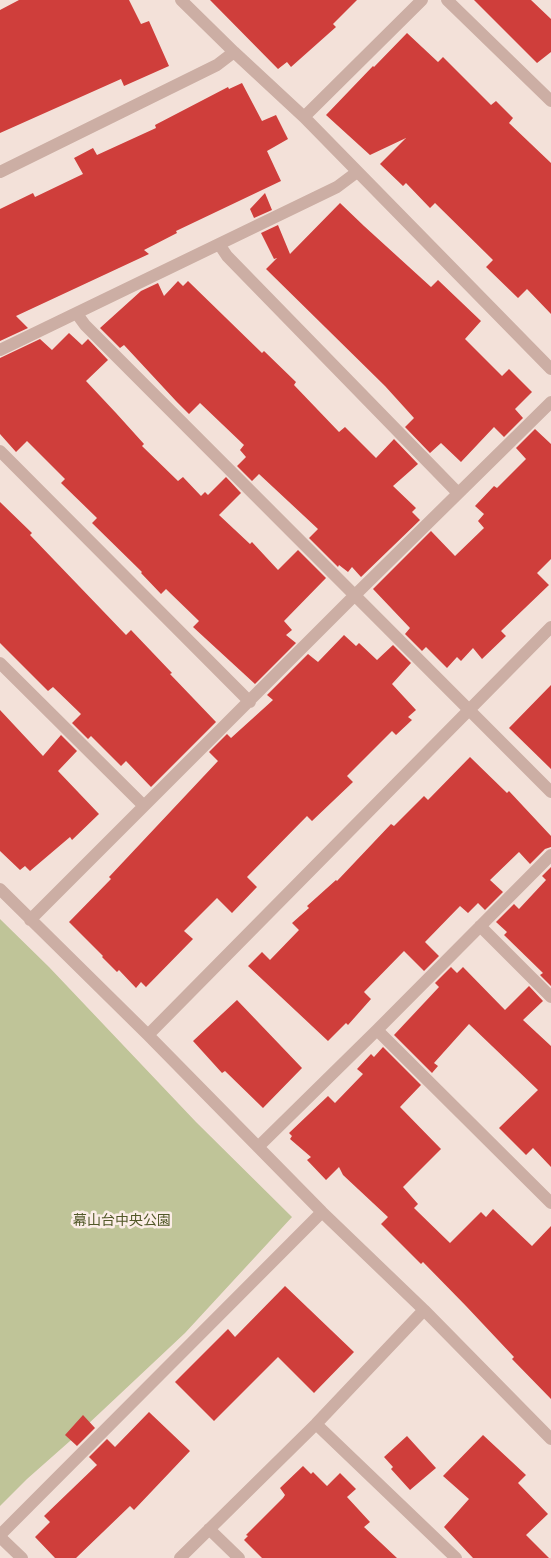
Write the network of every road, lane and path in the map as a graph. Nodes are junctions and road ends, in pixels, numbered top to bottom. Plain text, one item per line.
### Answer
1 (422, 0) edge
2 (447, 0) edge
3 (188, 2) edge
4 (234, 52) junction
5 (551, 101) edge
6 (304, 117) junction
7 (0, 172) edge
8 (357, 172) junction
9 (219, 244) junction
10 (77, 314) junction
11 (0, 350) edge
12 (551, 369) edge
13 (551, 402) edge
14 (0, 451) edge
15 (458, 493) junction
16 (354, 596) junction
17 (551, 627) edge
18 (0, 663) edge
19 (250, 702) junction
20 (468, 710) junction
21 (551, 792) edge
22 (144, 806) junction
23 (551, 856) edge
24 (0, 889) edge
25 (30, 920) junction
26 (480, 926) junction
27 (551, 997) edge
28 (377, 1030) junction
29 (148, 1034) junction
30 (258, 1147) junction
31 (551, 1203) edge
32 (322, 1212) junction
33 (424, 1310) junction
34 (316, 1424) junction
35 (551, 1439) edge
36 (209, 1530) junction
37 (0, 1536) edge
38 (22, 1558) edge
39 (180, 1558) edge
40 (239, 1558) edge
41 (456, 1558) edge

1 - 6 street
2 - 5 street
3 - 4 street
4 - 6 street
4 - 7 street
6 - 8 street
8 - 9 street
8 - 12 street
9 - 10 street
9 - 15 street
10 - 11 street
10 - 16 street
13 - 15 street
14 - 19 street
15 - 16 street
16 - 19 street
16 - 20 street
17 - 20 street
18 - 22 street
19 - 22 street
20 - 21 street
20 - 29 street
22 - 25 street
23 - 26 street
24 - 25 street
25 - 29 street
26 - 27 street
26 - 28 street
28 - 30 street
28 - 31 street
29 - 30 street
30 - 32 street
32 - 33 street
32 - 37 street
33 - 34 street
33 - 35 street
34 - 36 street
34 - 41 street
36 - 39 street
36 - 40 street
37 - 38 street

